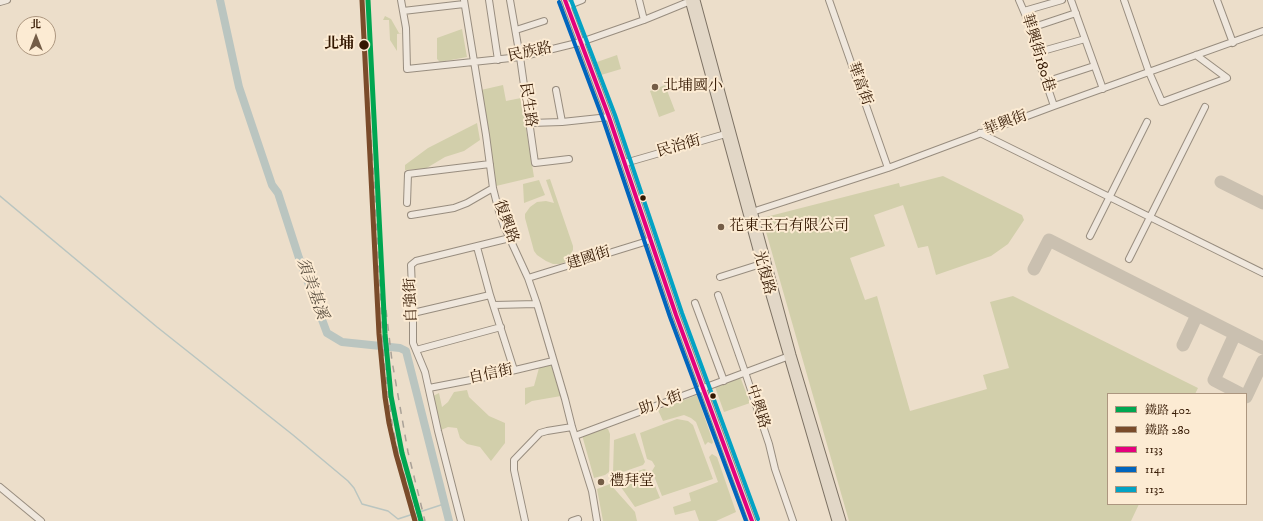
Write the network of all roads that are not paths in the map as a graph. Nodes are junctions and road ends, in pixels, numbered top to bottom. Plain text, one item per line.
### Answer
1 (7, 0) edge
2 (401, 0) edge
3 (489, 0) edge
4 (510, 0) edge
5 (582, 0) edge
6 (639, 0) edge
7 (692, 0) edge
8 (829, 0) edge
9 (1019, 0) edge
10 (1062, 0) edge
11 (1072, 0) edge
12 (1124, 0) edge
13 (1217, 0) edge
14 (0, 2) edge
15 (464, 2) edge
16 (566, 3) edge
17 (403, 11) junction
18 (1024, 11) junction
19 (1076, 13) junction
20 (644, 20) junction
21 (544, 21) dead end
22 (1031, 28) junction
23 (516, 30) junction
24 (1263, 31) edge
25 (1085, 39) junction
26 (581, 42) junction
27 (1233, 43) junction
28 (1039, 52) junction
29 (1196, 55) junction
30 (520, 57) junction
31 (498, 60) junction
32 (474, 62) junction
33 (1094, 66) junction
34 (1149, 72) junction
35 (1045, 82) junction
36 (1102, 89) junction
37 (556, 90) dead end
38 (1054, 106) junction
39 (1205, 107) dead end
40 (609, 117) junction
41 (562, 122) junction
42 (1146, 122) dead end
43 (530, 123) junction
44 (729, 133) junction
45 (980, 133) junction
46 (569, 158) dead end
47 (625, 163) junction
48 (490, 164) junction
49 (888, 168) junction
50 (493, 188) junction
51 (1109, 197) junction
52 (407, 203) dead end
53 (751, 213) junction
54 (411, 215) dead end
55 (1150, 217) junction
56 (1090, 236) dead end
57 (510, 238) junction
58 (651, 240) junction
59 (477, 247) junction
60 (1129, 259) dead end
61 (761, 264) junction
62 (1263, 273) edge
63 (720, 277) dead end
64 (528, 278) junction
65 (490, 295) junction
66 (718, 295) dead end
67 (695, 303) dead end
68 (536, 304) junction
69 (494, 305) junction
70 (413, 313) junction
71 (501, 327) junction
72 (416, 350) junction
73 (790, 356) junction
74 (554, 361) junction
75 (514, 370) junction
76 (745, 372) junction
77 (724, 381) junction
78 (429, 388) junction
79 (703, 388) junction
80 (572, 427) junction
81 (575, 436) junction
82 (0, 487) edge
83 (40, 521) edge
84 (461, 521) edge
85 (525, 521) edge
86 (598, 521) edge
87 (752, 521) edge
88 (793, 521) edge
89 (836, 521) edge
90 (842, 521) edge

1 - 14 street
2 - 17 street
3 - 31 street
4 - 23 street, 民生路
5 - 16 street
6 - 20 street
7 - 20 street, 民族路
7 - 44 main road, 光復路
8 - 49 street, 華富街
9 - 18 street, 華興街180巷
10 - 18 street
11 - 19 street
12 - 34 street
13 - 27 street
15 - 17 street
15 - 32 street, 復興路
16 - 26 street
17 - 32 street, 民族路
18 - 22 street, 華興街180巷
19 - 22 street
19 - 25 street
20 - 26 street, 民族路
21 - 23 street
22 - 28 street, 華興街180巷
23 - 30 street, 民生路
24 - 27 street, 華興街
25 - 28 street
25 - 33 street
26 - 30 street, 民族路
26 - 40 street
27 - 29 street, 華興街
28 - 35 street, 華興街180巷
29 - 34 street, 華興街
29 - 34 street
30 - 31 street, 民族路
30 - 43 street, 民生路
31 - 32 street, 民族路
32 - 48 street, 復興路
33 - 35 street
33 - 36 street
34 - 36 street, 華興街
35 - 38 street, 華興街180巷
36 - 38 street, 華興街
37 - 41 street
38 - 45 street, 華興街
39 - 55 street
40 - 41 street
40 - 47 street
41 - 43 street
42 - 51 street
43 - 46 street, 民生路
44 - 47 street, 民治街
44 - 53 main road, 光復路
45 - 49 street, 華興街
45 - 51 street
47 - 58 street
48 - 50 street, 復興路
48 - 52 street
49 - 53 street, 華興街
50 - 54 street
50 - 57 street, 復興路
51 - 55 street
51 - 56 street
53 - 61 main road, 光復路
53 - 73 main road, 光復路
55 - 60 street
55 - 62 street
57 - 59 street, 自強街
57 - 64 street, 復興路
58 - 64 street, 建國街
58 - 79 street
59 - 65 street
59 - 70 street, 自強街
61 - 63 street
61 - 73 main road, 光復路
64 - 68 street, 復興路
65 - 69 street
65 - 70 street
66 - 76 street, 中興路
67 - 77 street
68 - 69 street
68 - 74 street, 復興路
69 - 71 street
70 - 72 street, 自強街
71 - 72 street
71 - 75 street
72 - 78 street, 自強街
73 - 76 street, 助人街
73 - 89 main road, 光復路
73 - 90 main road, 光復路
74 - 75 street, 自信街
74 - 80 street, 復興路
75 - 78 street, 自信街
76 - 77 street, 助人街
76 - 88 street, 中興路
77 - 79 street, 助人街
78 - 84 street, 自強街
79 - 81 street, 助人街
79 - 87 street
80 - 81 street, 復興路
80 - 85 street
81 - 86 street, 復興路
82 - 83 street

